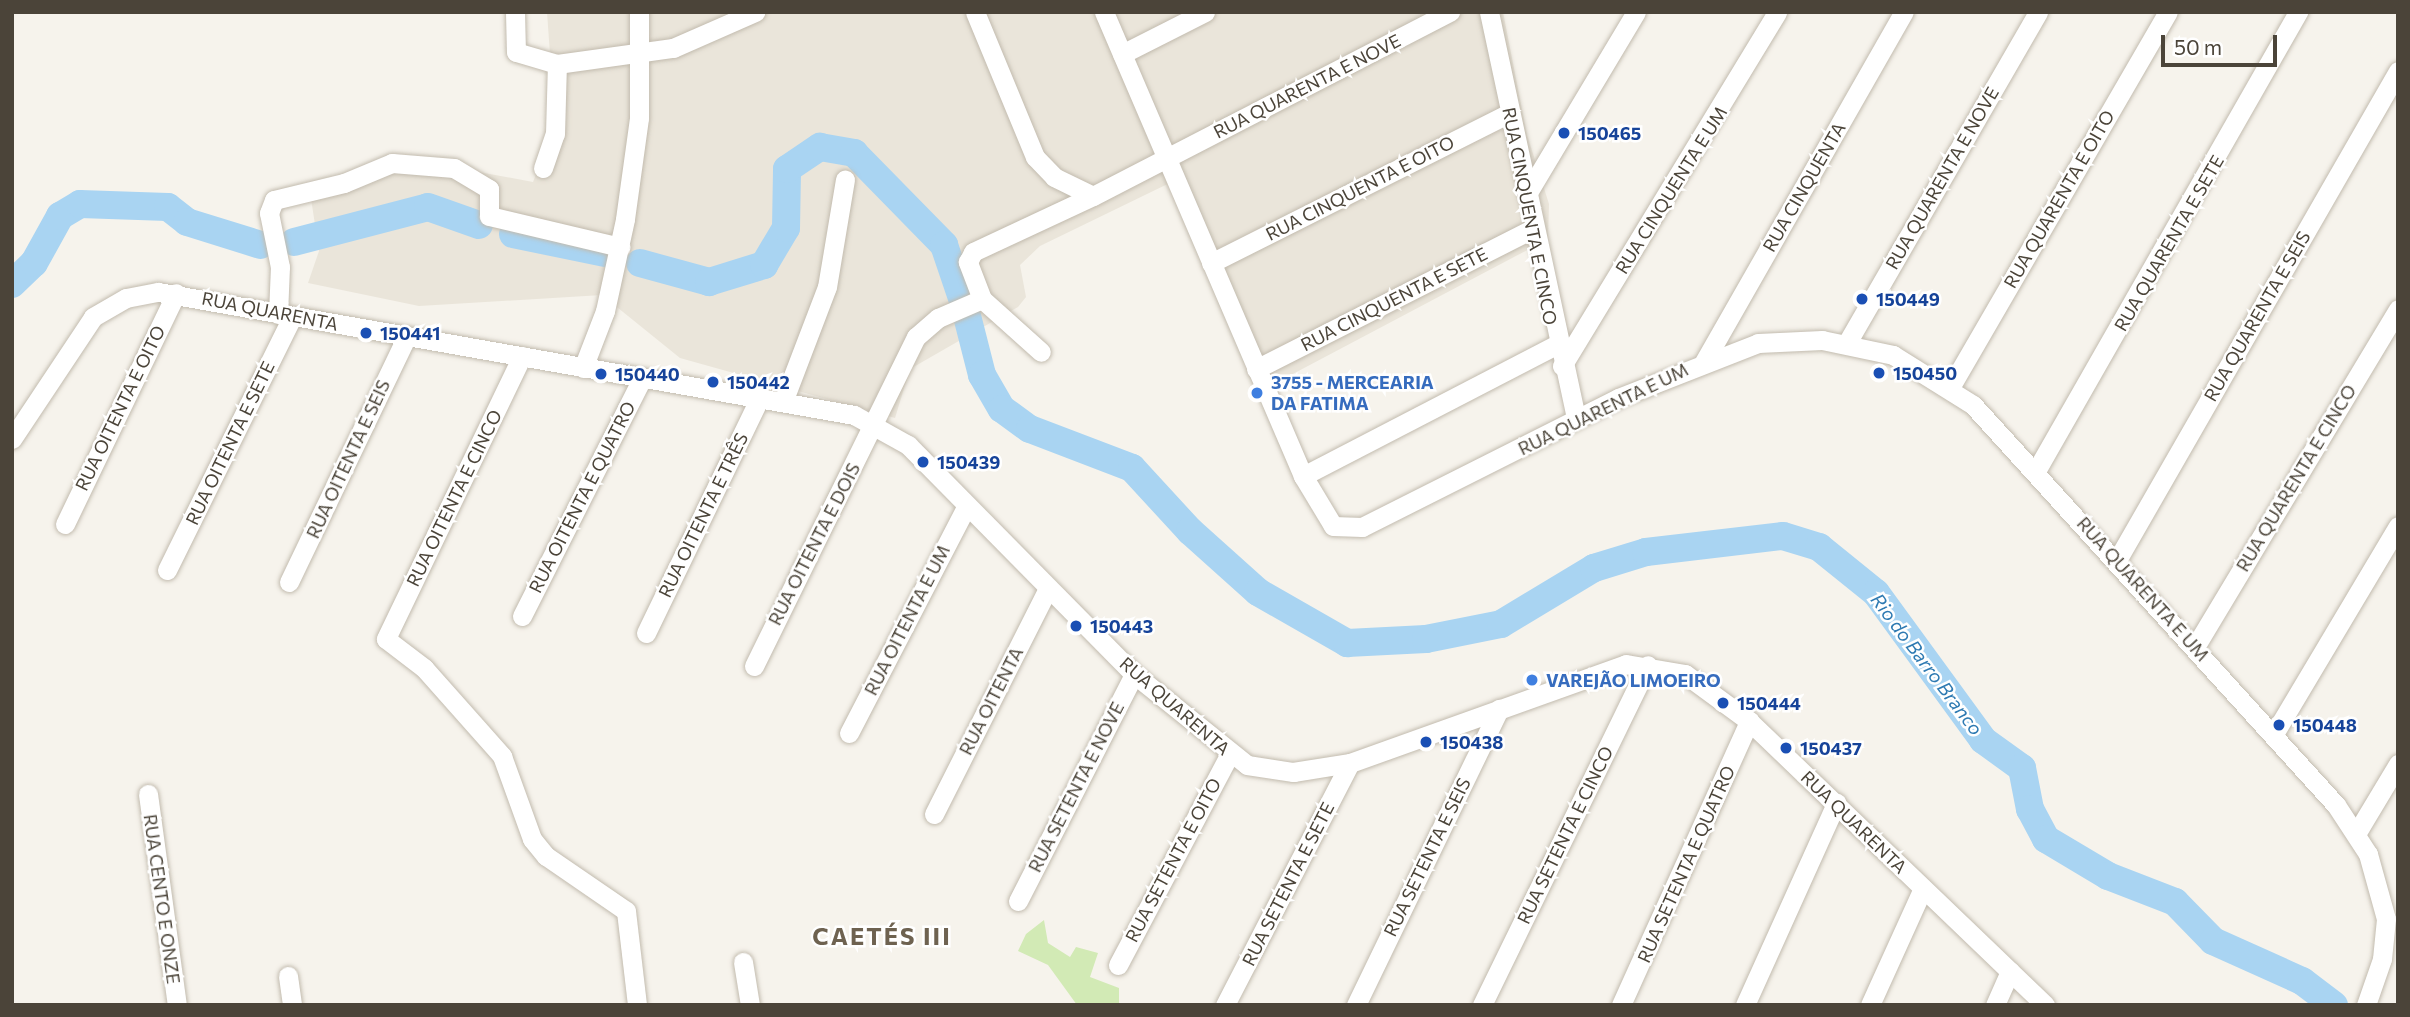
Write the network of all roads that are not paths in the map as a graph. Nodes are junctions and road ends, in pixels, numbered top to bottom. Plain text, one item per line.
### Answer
1 (515, 12) edge
2 (639, 12) edge
3 (755, 12) edge
4 (975, 12) edge
5 (1104, 12) edge
6 (1205, 12) edge
7 (1450, 12) edge
8 (1636, 12) edge
9 (1777, 12) edge
10 (1904, 12) edge
11 (2038, 12) edge
12 (2168, 12) edge
13 (2298, 12) edge
14 (1494, 17) edge
15 (1122, 54) junction
16 (639, 55) junction
17 (557, 64) junction
18 (2398, 71) edge
19 (1509, 113) junction
20 (1165, 159) junction
21 (543, 168) dead end
22 (845, 180) dead end
23 (1527, 194) junction
24 (1093, 196) junction
25 (1532, 229) junction
26 (621, 247) junction
27 (1211, 263) junction
28 (176, 293) junction
29 (982, 299) junction
30 (2398, 309) edge
31 (285, 316) junction
32 (407, 336) junction
33 (1847, 343) junction
34 (1556, 345) junction
35 (1041, 352) dead end
36 (522, 356) junction
37 (1704, 362) junction
38 (1562, 366) junction
39 (583, 368) junction
40 (1256, 369) junction
41 (642, 378) junction
42 (1951, 386) junction
43 (760, 397) junction
44 (22, 402) edge
45 (783, 402) junction
46 (1577, 419) junction
47 (875, 423) junction
48 (12, 439) edge
49 (2036, 471) junction
50 (1303, 476) junction
51 (966, 507) junction
52 (65, 523) dead end
53 (2398, 526) edge
54 (2116, 562) junction
55 (167, 570) dead end
56 (289, 582) dead end
57 (1048, 588) junction
58 (522, 616) dead end
59 (646, 633) dead end
60 (2195, 647) junction
61 (1648, 665) junction
62 (754, 666) dead end
63 (1134, 674) junction
64 (1499, 709) junction
65 (1749, 721) junction
66 (849, 733) dead end
67 (2274, 734) junction
68 (1229, 755) junction
69 (1350, 763) junction
70 (2398, 764) edge
71 (148, 794) dead end
72 (1836, 803) junction
73 (934, 814) dead end
74 (2356, 834) junction
75 (1923, 888) junction
76 (1017, 901) dead end
77 (2392, 920) edge
78 (743, 962) dead end
79 (1118, 965) dead end
80 (2010, 971) junction
81 (288, 976) dead end
82 (2369, 998) edge
83 (177, 1005) edge
84 (292, 1005) edge
85 (637, 1005) edge
86 (750, 1005) edge
87 (1226, 1005) edge
88 (1356, 1005) edge
89 (1482, 1005) edge
90 (1621, 1005) edge
91 (1745, 1005) edge
92 (1870, 1005) edge
93 (1995, 1005) edge
94 (2045, 1005) edge

1 - 17 street
2 - 16 street
3 - 16 street
4 - 24 street
5 - 15 street, RUA QUARENTA E UM
6 - 15 street
7 - 20 street, RUA QUARENTA E NOVE
8 - 23 street
9 - 38 street, RUA CINQUENTA E UM
10 - 37 street, RUA CINQUENTA
11 - 33 street, RUA QUARENTA E NOVE
12 - 42 street, RUA QUARENTA E OITO
13 - 49 street, RUA QUARENTA E SETE
14 - 19 street, RUA CINQUENTA E CINCO
15 - 20 street, RUA QUARENTA E UM
16 - 17 street
16 - 26 street
17 - 21 street
18 - 54 street, RUA QUARENTA E SEIS
19 - 23 street, RUA CINQUENTA E CINCO
19 - 27 street, RUA CINQUENTA E OITO
20 - 24 street, RUA QUARENTA E NOVE
20 - 27 street, RUA QUARENTA E UM
22 - 45 street
23 - 25 street, RUA CINQUENTA E CINCO
24 - 29 street, RUA QUARENTA E NOVE
25 - 34 street, RUA CINQUENTA E CINCO
25 - 40 street, RUA CINQUENTA E SETE
26 - 31 street
26 - 39 street
27 - 40 street, RUA QUARENTA E UM
28 - 31 street, RUA QUARENTA
28 - 44 street, RUA QUARENTA
28 - 52 street, RUA OITENTA E OITO
29 - 35 street
29 - 47 street, RUA OITENTA E DOIS
30 - 60 street, RUA QUARENTA E CINCO
31 - 32 street, RUA QUARENTA
31 - 55 street, RUA OITENTA E SETE
32 - 36 street, RUA QUARENTA
32 - 56 street, RUA OITENTA E SEIS
33 - 37 street, RUA QUARENTA E UM
33 - 42 street, RUA QUARENTA E UM
34 - 38 street, RUA CINQUENTA E CINCO
34 - 50 street
36 - 39 street, RUA QUARENTA
36 - 85 street, RUA OITENTA E CINCO
37 - 46 street, RUA QUARENTA E UM
38 - 46 street, RUA CINQUENTA E CINCO
39 - 41 street, RUA QUARENTA
40 - 50 street, RUA QUARENTA E UM
41 - 43 street, RUA QUARENTA
41 - 58 street, RUA OITENTA E QUATRO
42 - 49 street, RUA QUARENTA E UM
43 - 45 street, RUA QUARENTA
43 - 59 street, RUA OITENTA E TRÊS
44 - 48 street
45 - 47 street, RUA QUARENTA
46 - 50 street, RUA QUARENTA E UM
47 - 51 street, RUA QUARENTA
47 - 62 street, RUA OITENTA E DOIS
49 - 54 street, RUA QUARENTA E UM
51 - 57 street, RUA QUARENTA
51 - 66 street, RUA OITENTA E UM
53 - 67 street
54 - 60 street, RUA QUARENTA E UM
57 - 63 street, RUA QUARENTA
57 - 73 street, RUA OITENTA
60 - 67 street, RUA QUARENTA E UM
61 - 64 street, RUA QUARENTA
61 - 65 street, RUA QUARENTA
61 - 89 street, RUA SETENTA E CINCO
63 - 68 street, RUA QUARENTA
63 - 76 street, RUA SETENTA E NOVE
64 - 69 street, RUA QUARENTA
64 - 88 street, RUA SETENTA E SEIS
65 - 72 street, RUA QUARENTA
65 - 90 street, RUA SETENTA E QUATRO
67 - 74 street, RUA QUARENTA E UM
68 - 69 street, RUA QUARENTA
68 - 79 street, RUA SETENTA E OITO
69 - 87 street, RUA SETENTA E SETE
70 - 74 street
71 - 83 street, RUA CENTO E ONZE
72 - 75 street, RUA QUARENTA
72 - 91 street
74 - 77 street, RUA QUARENTA E UM
75 - 80 street, RUA QUARENTA
75 - 92 street
77 - 82 street, RUA QUARENTA E UM
78 - 86 street
80 - 93 street
80 - 94 street, RUA QUARENTA
81 - 84 street

